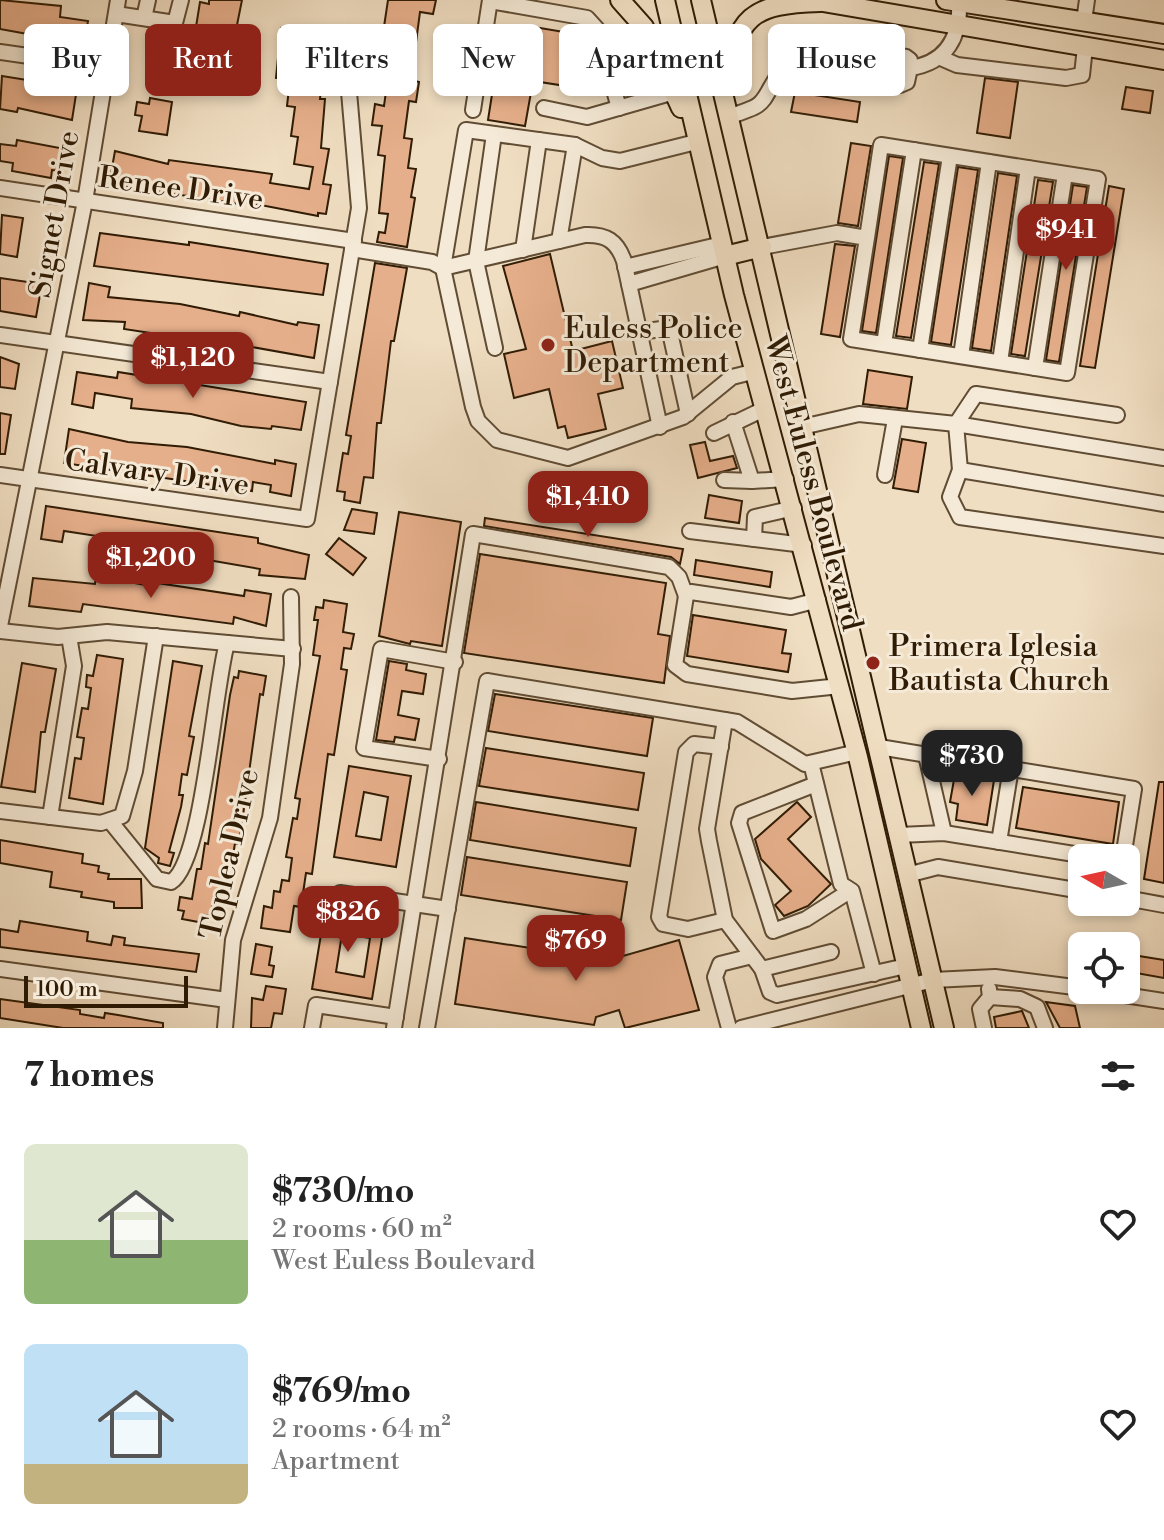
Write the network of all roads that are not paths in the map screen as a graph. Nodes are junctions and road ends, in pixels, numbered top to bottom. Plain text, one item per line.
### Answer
1 (148, 0) edge
2 (181, 0) edge
3 (490, 0) edge
4 (620, 0) edge
5 (665, 0) edge
6 (701, 0) edge
7 (956, 0) edge
8 (1087, 0) edge
9 (817, 1) edge
10 (117, 7) edge
11 (144, 18) junction
12 (1084, 21) junction
13 (641, 24) edge
14 (959, 27) junction
15 (1164, 34) edge
16 (1085, 47) junction
17 (0, 52) edge
18 (24, 55) edge
19 (905, 57) edge
20 (941, 58) junction
21 (1164, 60) edge
22 (910, 68) junction
23 (905, 82) edge
24 (101, 96) edge
25 (349, 96) edge
26 (660, 96) edge
27 (676, 96) edge
28 (769, 96) edge
29 (544, 108) dead end
30 (619, 108) junction
31 (728, 108) junction
32 (473, 110) dead end
33 (494, 134) junction
34 (539, 140) junction
35 (696, 142) junction
36 (575, 145) junction
37 (914, 150) junction
38 (950, 156) junction
39 (989, 162) junction
40 (1028, 168) junction
41 (1065, 174) junction
42 (0, 188) edge
43 (85, 201) junction
44 (867, 238) junction
45 (559, 241) junction
46 (353, 245) junction
47 (762, 247) junction
48 (523, 250) junction
49 (724, 250) junction
50 (673, 256) junction
51 (658, 260) junction
52 (476, 261) junction
53 (625, 267) junction
54 (443, 268) junction
55 (677, 273) junction
56 (662, 276) junction
57 (629, 284) junction
58 (639, 332) junction
59 (0, 335) edge
60 (672, 342) junction
61 (884, 344) junction
62 (56, 345) junction
63 (495, 348) dead end
64 (643, 348) junction
65 (920, 350) junction
66 (961, 356) junction
67 (1000, 362) junction
68 (1035, 368) junction
69 (756, 371) junction
70 (330, 382) junction
71 (766, 408) junction
72 (688, 414) junction
73 (1117, 415) dead end
74 (895, 419) junction
75 (733, 422) junction
76 (956, 424) junction
77 (660, 427) junction
78 (802, 427) junction
79 (714, 433) dead end
80 (1164, 458) edge
81 (960, 470) junction
82 (0, 475) edge
83 (885, 475) dead end
84 (786, 479) junction
85 (28, 480) junction
86 (724, 480) dead end
87 (752, 481) junction
88 (1164, 504) edge
89 (794, 508) junction
90 (690, 531) dead end
91 (754, 539) junction
92 (804, 545) junction
93 (1164, 546) edge
94 (686, 596) junction
95 (291, 597) dead end
96 (818, 600) junction
97 (0, 628) edge
98 (69, 636) junction
99 (156, 636) junction
100 (227, 643) junction
101 (293, 649) junction
102 (455, 662) junction
103 (840, 686) junction
104 (725, 720) junction
105 (721, 747) junction
106 (879, 747) junction
107 (857, 752) junction
108 (926, 755) junction
109 (439, 759) junction
110 (811, 763) junction
111 (1011, 768) junction
112 (816, 784) junction
113 (0, 811) edge
114 (50, 817) junction
115 (110, 821) junction
116 (944, 833) junction
117 (899, 835) junction
118 (999, 842) junction
119 (1125, 844) edge
120 (1068, 853) edge
121 (907, 875) junction
122 (847, 888) junction
123 (1068, 889) edge
124 (340, 893) dead end
125 (1140, 901) edge
126 (415, 905) junction
127 (1164, 905) edge
128 (448, 909) junction
129 (725, 920) junction
130 (831, 952) dead end
131 (752, 956) junction
132 (906, 966) junction
133 (0, 969) edge
134 (762, 969) junction
135 (874, 974) junction
136 (986, 978) junction
137 (933, 980) junction
138 (1068, 986) edge
139 (911, 987) junction
140 (990, 997) junction
141 (1140, 997) edge
142 (227, 1000) junction
143 (1164, 1001) edge
144 (806, 1020) edge
145 (395, 1022) edge
146 (763, 1026) edge
147 (225, 1028) edge
148 (312, 1028) edge
149 (427, 1028) edge
150 (729, 1028) edge
151 (741, 1028) edge
152 (921, 1028) edge
153 (944, 1028) edge
154 (984, 1028) edge
155 (1045, 1028) edge

1 - 11 street
2 - 11 street
3 - 30 street
3 - 32 street
4 - 13 main road
5 - 35 main road, West Euless Boulevard
6 - 31 main road, West Euless Boulevard
7 - 12 main road
7 - 14 street
8 - 12 street
9 - 14 main road
9 - 31 main road
10 - 11 street
12 - 15 main road
14 - 16 main road
14 - 20 street
16 - 20 street
16 - 21 main road
17 - 18 street
19 - 22 street
20 - 22 street
22 - 23 street
24 - 43 street, Signet Drive
25 - 46 street
26 - 30 street
27 - 35 main road
28 - 31 street
29 - 30 street
31 - 47 main road, West Euless Boulevard
33 - 34 street
33 - 52 street
33 - 54 street
34 - 36 street
34 - 48 street
35 - 36 street
35 - 49 main road, West Euless Boulevard
36 - 45 street
37 - 38 street
37 - 44 street
37 - 61 street
38 - 39 street
38 - 65 street
39 - 40 street
39 - 66 street
40 - 41 street
40 - 67 street
41 - 68 street
41 - 68 street
42 - 43 street, Renee Drive
43 - 46 street, Renee Drive
43 - 62 street, Signet Drive
44 - 47 street
44 - 61 street
45 - 48 street
45 - 53 street
46 - 54 street, Renee Drive
46 - 70 street
47 - 49 main road
47 - 78 main road, West Euless Boulevard
48 - 52 street
49 - 50 street
49 - 55 street
49 - 69 main road, West Euless Boulevard
50 - 51 street
50 - 55 street
51 - 53 street
51 - 56 street
52 - 54 street
52 - 63 street
53 - 57 street
54 - 77 street
55 - 56 street
56 - 57 street
57 - 58 street
58 - 60 street
58 - 64 street
59 - 62 street
60 - 64 street
60 - 72 street
61 - 65 street
62 - 70 street
62 - 85 street, Signet Drive
64 - 77 street
65 - 66 street
66 - 67 street
67 - 68 street
69 - 71 main road, West Euless Boulevard
69 - 72 street
70 - 85 street, Calvary Drive
71 - 75 street
71 - 78 main road
71 - 84 main road, West Euless Boulevard
72 - 77 street
73 - 76 street
74 - 76 street
74 - 78 street
74 - 83 street
75 - 79 street
75 - 87 street
76 - 80 street
76 - 81 street
78 - 106 main road, West Euless Boulevard
81 - 88 street
81 - 93 street
82 - 85 street, Calvary Drive
84 - 87 street
84 - 89 main road, West Euless Boulevard
85 - 97 street, Signet Drive
86 - 87 street
89 - 91 street
89 - 92 main road, West Euless Boulevard
90 - 91 street
91 - 92 street
92 - 96 main road, West Euless Boulevard
94 - 96 street
94 - 102 street
94 - 103 street
95 - 101 street, Toplea Drive
96 - 103 main road, West Euless Boulevard
97 - 98 street
98 - 99 street
98 - 114 street
99 - 100 street
99 - 115 street
100 - 101 street
100 - 115 street
101 - 142 street, Toplea Drive
102 - 109 street
102 - 109 street
103 - 107 main road, West Euless Boulevard
104 - 105 street
104 - 110 street
104 - 128 street
105 - 129 street
105 - 129 street
106 - 108 street
106 - 117 main road, West Euless Boulevard
107 - 110 street
107 - 132 main road, West Euless Boulevard
108 - 111 street
108 - 116 street
109 - 126 street
110 - 112 street
111 - 118 street
111 - 119 street
112 - 122 street
112 - 122 street
113 - 114 street
114 - 115 street
116 - 117 street
116 - 118 street
117 - 121 main road, West Euless Boulevard
118 - 120 street
121 - 123 street
121 - 137 main road, West Euless Boulevard
122 - 135 street
124 - 126 street
125 - 127 street
126 - 128 street
126 - 145 street
128 - 149 street
129 - 131 street
130 - 134 street
131 - 134 street
131 - 150 street
132 - 135 street
132 - 139 main road, West Euless Boulevard
133 - 142 street
134 - 135 street
136 - 137 street
136 - 138 street
136 - 140 street
137 - 139 street
137 - 153 main road, West Euless Boulevard
139 - 144 street
139 - 152 main road, West Euless Boulevard
140 - 154 street
140 - 155 street
141 - 143 street
142 - 147 street, Toplea Drive
144 - 146 street
145 - 148 street
146 - 151 street

